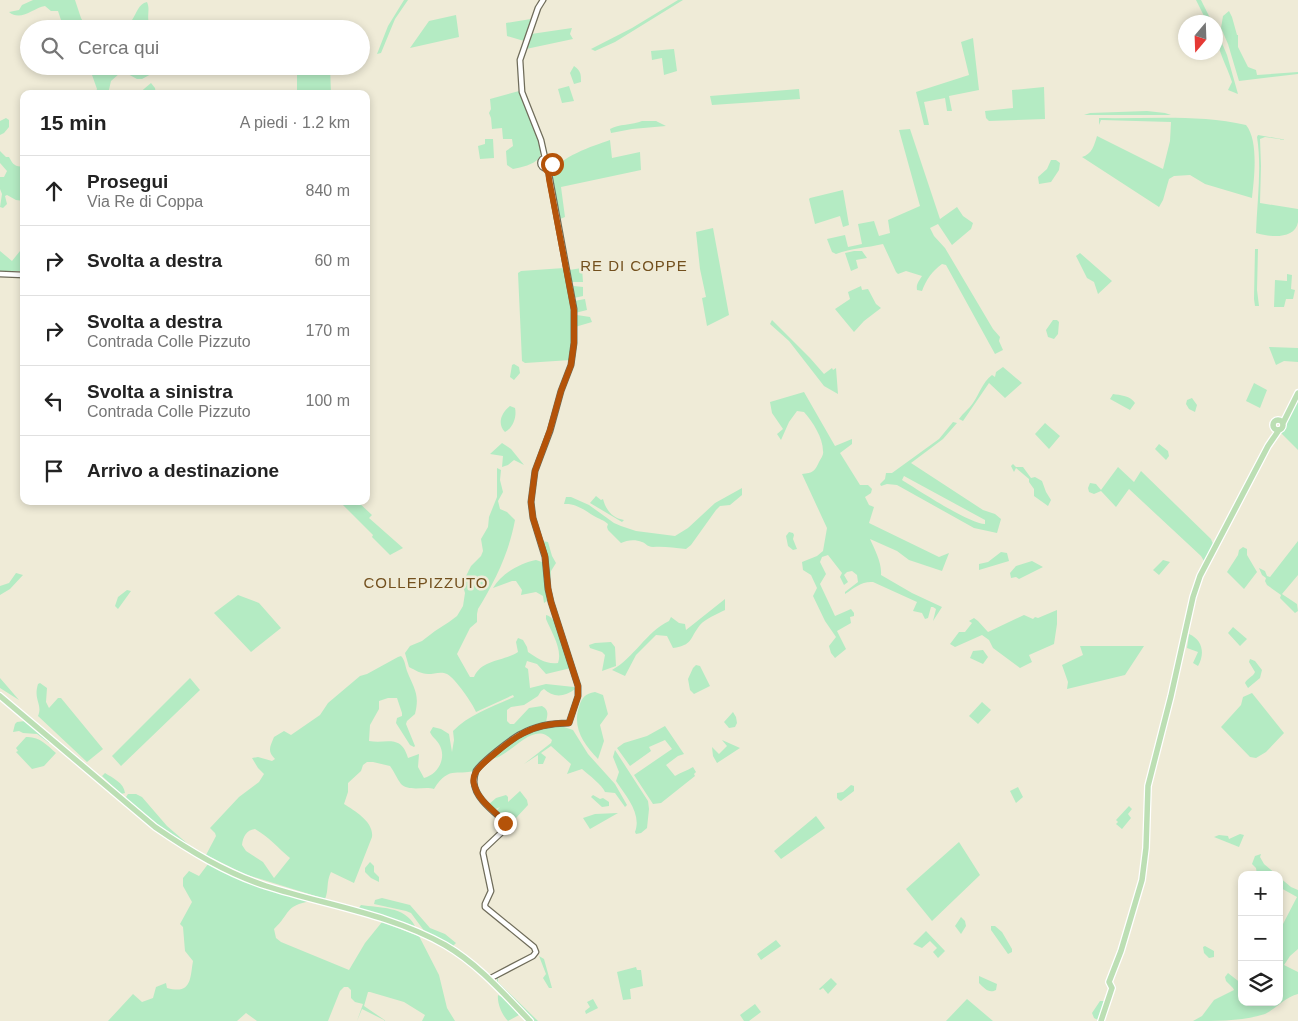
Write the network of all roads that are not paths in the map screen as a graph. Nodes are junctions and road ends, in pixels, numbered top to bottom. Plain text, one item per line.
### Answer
1 (543, 0) edge
2 (0, 274) edge
3 (20, 275) edge
4 (1298, 393) edge
5 (1283, 423) junction
6 (1276, 429) junction
7 (0, 696) edge
8 (489, 979) junction
9 (530, 1021) edge
10 (1101, 1021) edge

1 - 8 street
2 - 3 street
4 - 5 main road
5 - 6 main road
5 - 6 main road
6 - 10 main road
7 - 8 main road
8 - 9 main road

